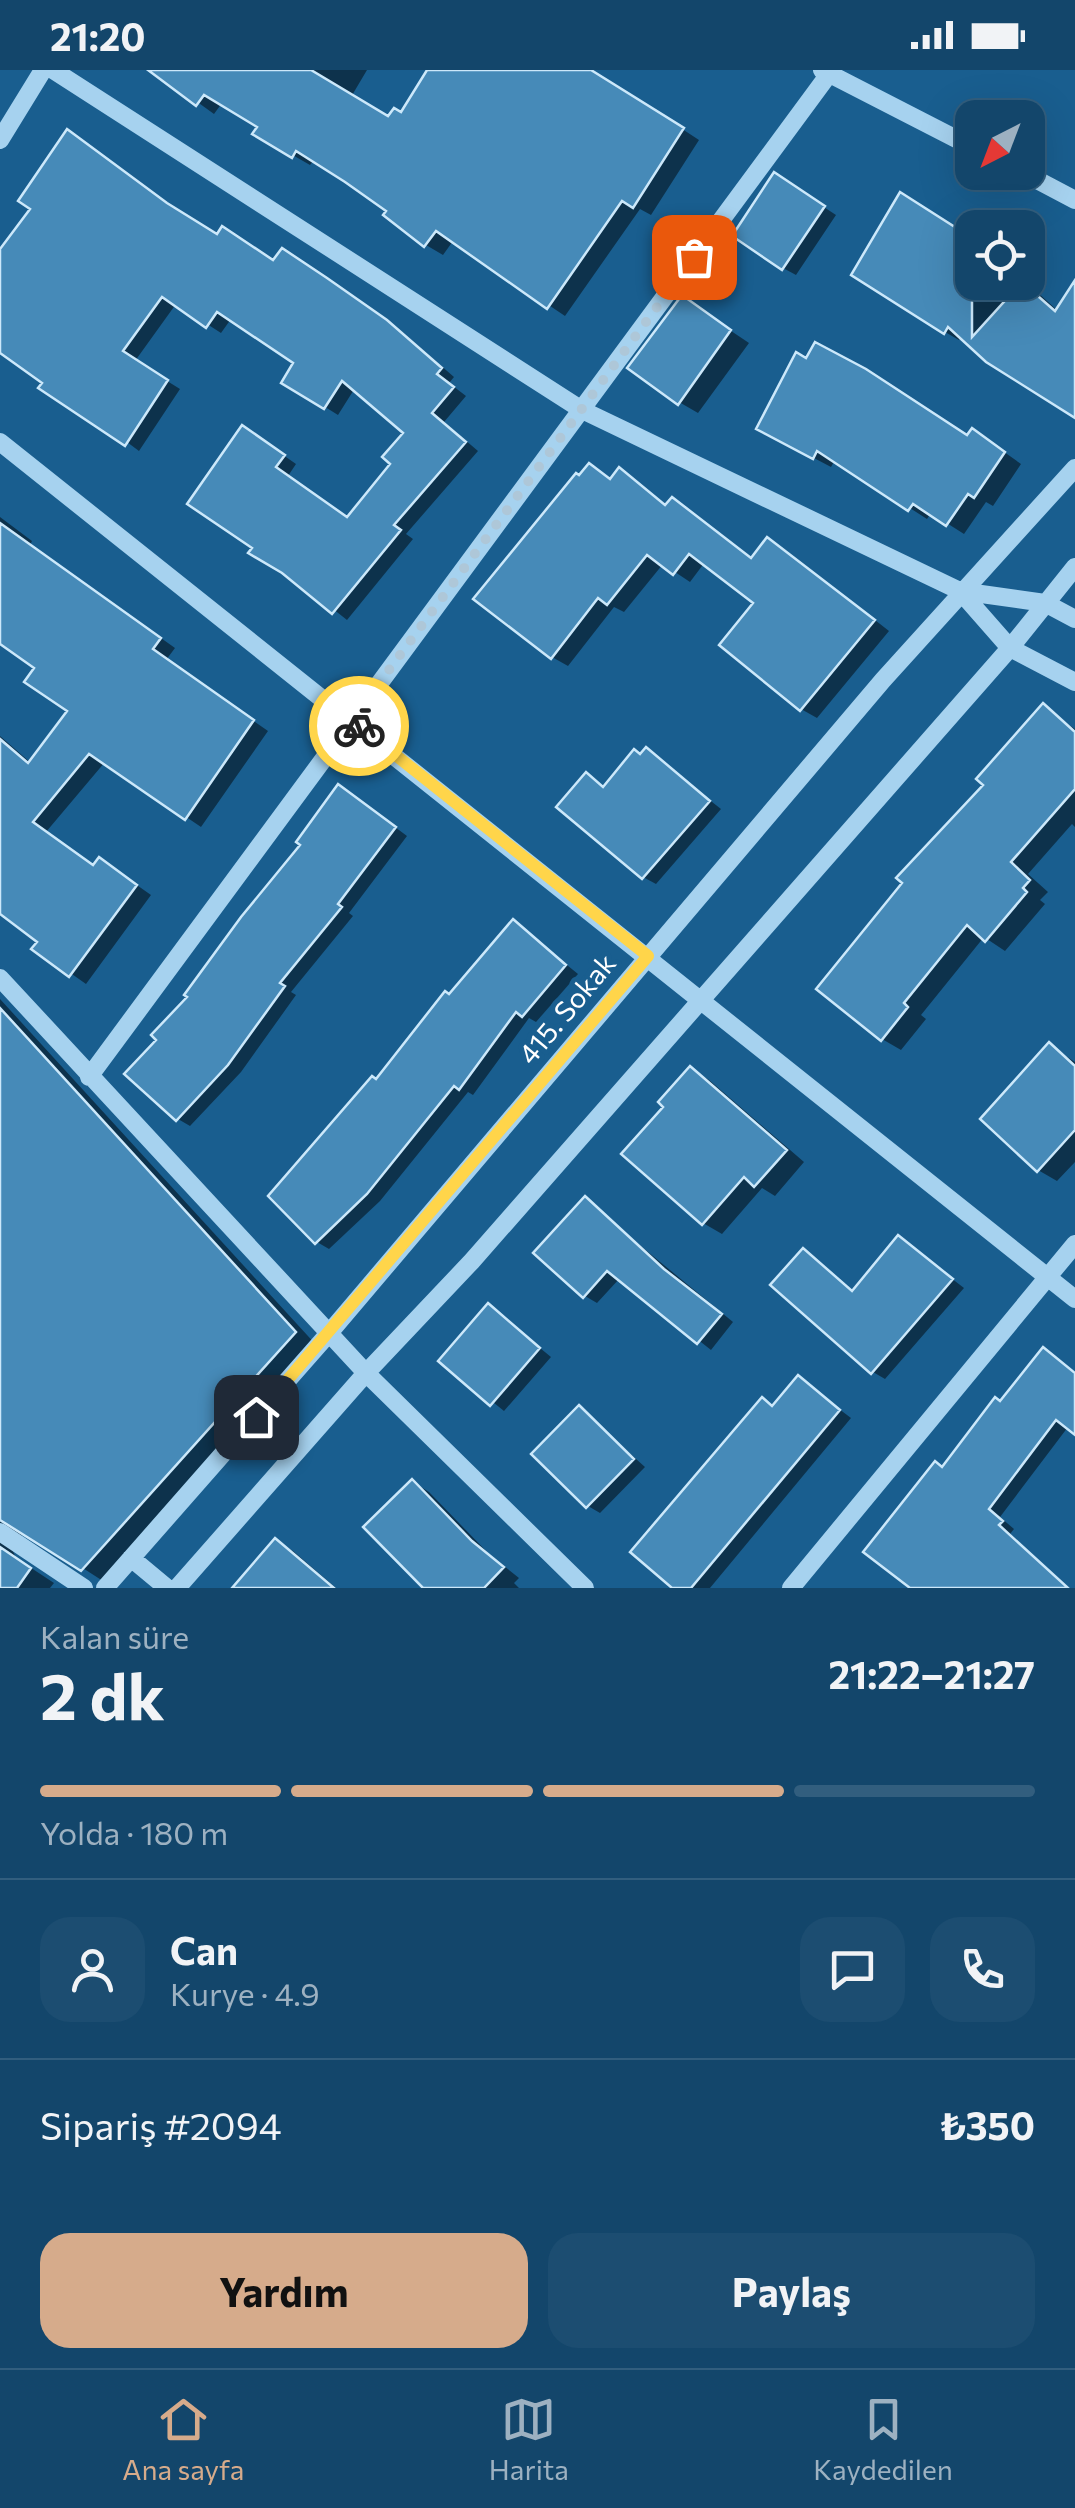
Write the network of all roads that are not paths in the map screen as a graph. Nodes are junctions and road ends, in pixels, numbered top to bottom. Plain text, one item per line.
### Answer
1 (43, 70) edge
2 (53, 70) edge
3 (825, 72) edge
4 (955, 138) edge
5 (0, 140) edge
6 (1045, 184) edge
7 (1075, 200) edge
8 (582, 410) junction
9 (0, 442) edge
10 (1075, 468) edge
11 (1075, 567) edge
12 (960, 591) junction
13 (1045, 603) junction
14 (1075, 619) edge
15 (1010, 648) junction
16 (1075, 682) edge
17 (352, 720) junction
18 (648, 956) junction
19 (0, 978) edge
20 (701, 1000) junction
21 (89, 1077) junction
22 (1075, 1244) edge
23 (1047, 1277) junction
24 (1075, 1299) edge
25 (330, 1332) junction
26 (366, 1373) junction
27 (0, 1532) edge
28 (131, 1558) junction
29 (84, 1588) edge
30 (105, 1588) edge
31 (167, 1588) edge
32 (177, 1588) edge
33 (584, 1588) edge
34 (791, 1588) edge

1 - 5 street
2 - 8 street
3 - 4 street
3 - 8 street
6 - 7 street
8 - 12 street
8 - 17 street
9 - 17 street
10 - 12 street, 415. Sokak
11 - 13 street
12 - 13 street
12 - 15 street
12 - 18 street, 415. Sokak
13 - 14 street
13 - 15 street
15 - 16 street
15 - 20 street
17 - 18 street
17 - 21 street
18 - 20 street
18 - 25 street, 415. Sokak
19 - 21 street
20 - 23 street
20 - 26 street
21 - 25 street
22 - 23 street
23 - 24 street
23 - 34 street
25 - 26 street
25 - 28 street, 415. Sokak
26 - 32 street
26 - 33 street
27 - 29 street
28 - 30 street, 415. Sokak
28 - 31 street

